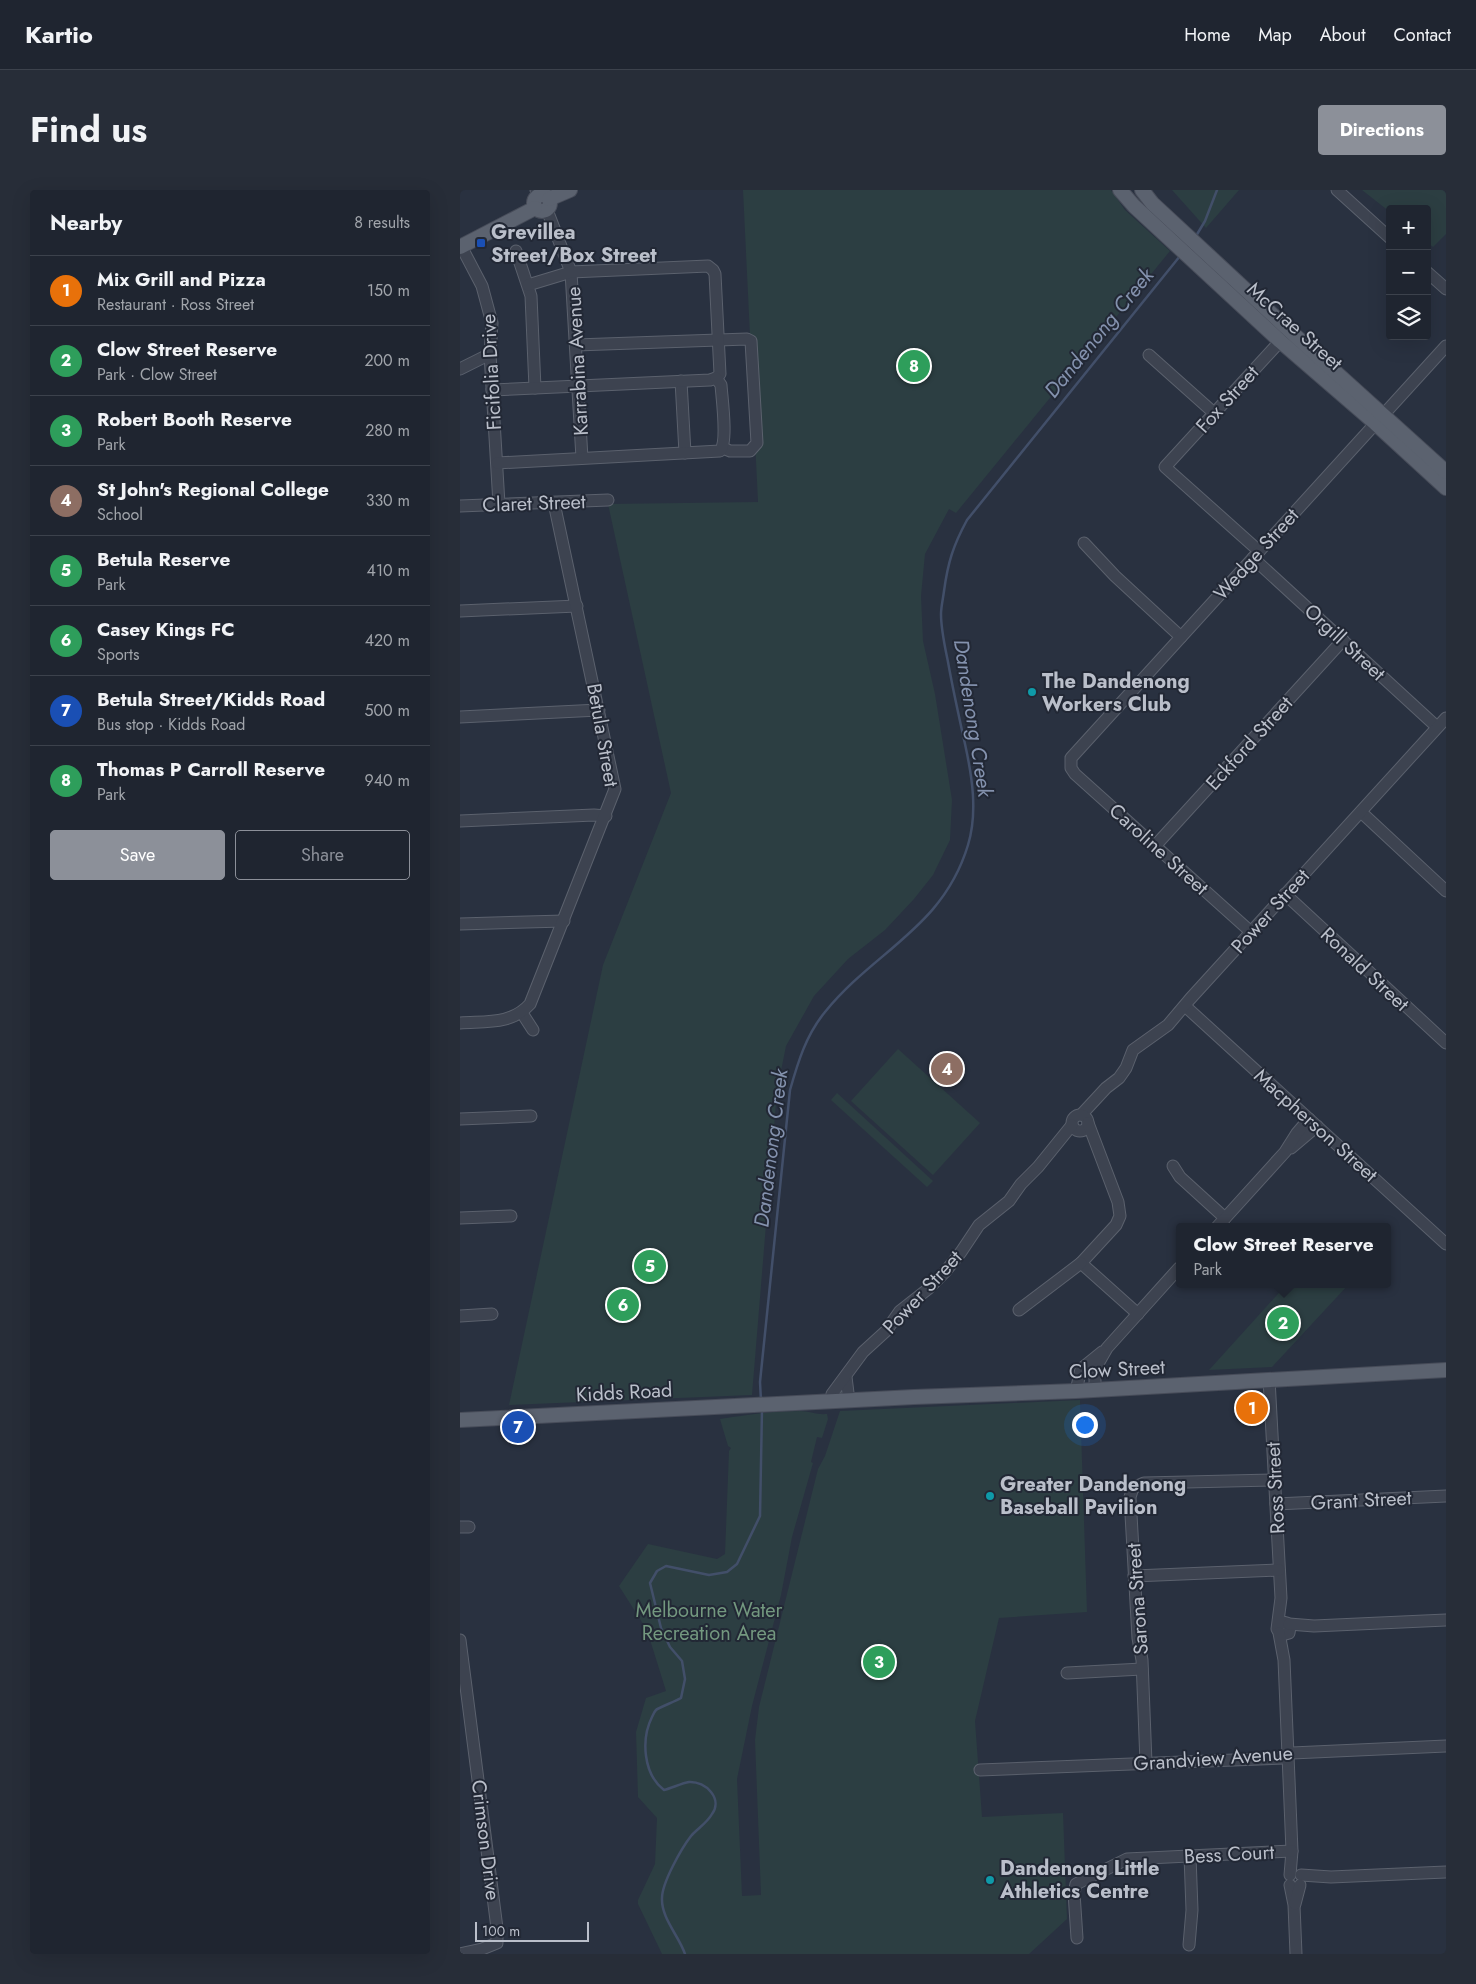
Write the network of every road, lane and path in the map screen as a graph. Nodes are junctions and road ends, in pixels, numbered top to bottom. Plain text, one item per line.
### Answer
1 (570, 190) edge
2 (1120, 190) edge
3 (1142, 190) edge
4 (1337, 190) edge
5 (541, 200) edge
6 (1172, 231) junction
7 (1386, 234) edge
8 (460, 246) edge
9 (516, 251) dead end
10 (1202, 259) junction
11 (571, 272) junction
12 (1431, 276) edge
13 (528, 285) junction
14 (1446, 289) edge
15 (1290, 331) junction
16 (718, 340) junction
17 (1280, 341) junction
18 (576, 345) junction
19 (1446, 346) edge
20 (490, 354) junction
21 (1150, 355) dead end
22 (460, 369) edge
23 (716, 378) junction
24 (681, 381) junction
25 (578, 385) junction
26 (535, 388) junction
27 (492, 390) junction
28 (1214, 413) junction
29 (1380, 419) junction
30 (723, 448) junction
31 (685, 454) junction
32 (582, 458) junction
33 (497, 463) junction
34 (1165, 467) joint
35 (1446, 472) edge
36 (1446, 488) edge
37 (608, 500) dead end
38 (554, 503) junction
39 (499, 504) junction
40 (460, 506) edge
41 (1084, 543) dead end
42 (1256, 554) junction
43 (577, 606) junction
44 (460, 611) edge
45 (1180, 637) junction
46 (1343, 640) junction
47 (599, 710) junction
48 (460, 717) edge
49 (1446, 718) edge
50 (1437, 727) junction
51 (1070, 764) joint
52 (1360, 812) junction
53 (606, 816) junction
54 (460, 821) edge
55 (1155, 846) junction
56 (1446, 891) edge
57 (1285, 894) junction
58 (564, 920) junction
59 (460, 924) edge
60 (1251, 932) junction
61 (1185, 1006) junction
62 (522, 1013) junction
63 (460, 1023) edge
64 (533, 1030) dead end
65 (1446, 1043) edge
66 (531, 1116) dead end
67 (460, 1119) edge
68 (1313, 1122) junction
69 (1082, 1124) junction
70 (1173, 1166) dead end
71 (511, 1216) dead end
72 (460, 1218) edge
73 (1221, 1223) edge
74 (1446, 1244) edge
75 (1081, 1263) junction
76 (1176, 1271) edge
77 (1019, 1310) dead end
78 (492, 1314) dead end
79 (1138, 1314) junction
80 (460, 1316) edge
81 (1107, 1348) junction
82 (1446, 1370) edge
83 (846, 1377) junction
84 (1269, 1379) junction
85 (1094, 1390) junction
86 (1076, 1391) junction
87 (849, 1400) junction
88 (832, 1402) junction
89 (791, 1403) joint
90 (460, 1420) edge
91 (1274, 1480) junction
92 (1446, 1496) edge
93 (1276, 1504) junction
94 (1279, 1570) junction
95 (1134, 1576) junction
96 (1446, 1620) edge
97 (1285, 1629) junction
98 (460, 1640) edge
99 (1142, 1669) junction
100 (1067, 1673) dead end
101 (1446, 1746) edge
102 (1288, 1756) junction
103 (1146, 1763) junction
104 (980, 1770) dead end
105 (1292, 1851) junction
106 (1190, 1856) junction
107 (1446, 1872) edge
108 (1297, 1880) junction
109 (1077, 1938) dead end
110 (1189, 1945) dead end
111 (460, 1954) edge
112 (1296, 1954) edge

1 - 5 main road
2 - 6 main road, McCrae Street
3 - 6 main road, McCrae Street
4 - 7 street
5 - 8 main road
5 - 11 street, Karrabina Avenue
6 - 10 main road, McCrae Street
8 - 20 street, Ficifolia Drive
9 - 13 street
10 - 15 main road, McCrae Street
10 - 17 main road, McCrae Street
11 - 13 street
11 - 16 street
11 - 18 street, Karrabina Avenue
12 - 14 street
13 - 26 street
15 - 17 street, Fox Street
15 - 29 main road, McCrae Street
16 - 18 street
16 - 23 street
16 - 30 street
17 - 28 street, Fox Street
17 - 29 main road, McCrae Street
18 - 25 street, Karrabina Avenue
19 - 29 street, Wedge Street
20 - 22 street
20 - 27 street, Ficifolia Drive
21 - 28 street
23 - 24 street
23 - 30 street
24 - 25 street
24 - 31 street
25 - 26 street
25 - 32 street, Karrabina Avenue
26 - 27 street
27 - 33 street, Ficifolia Drive
28 - 34 street, Fox Street
29 - 35 main road, McCrae Street
29 - 36 main road, McCrae Street
29 - 42 street, Wedge Street
30 - 31 street
31 - 32 street
32 - 33 street
33 - 39 street, Ficifolia Drive
34 - 42 street, Orgill Street
37 - 38 street, Claret Street
38 - 39 street, Claret Street
38 - 43 street, Betula Street
39 - 40 street, Claret Street
41 - 45 street
42 - 45 street, Wedge Street
42 - 46 street, Orgill Street
43 - 44 street
43 - 47 street, Betula Street
45 - 51 street, Wedge Street
46 - 50 street, Orgill Street
46 - 55 street, Eckford Street
47 - 48 street
47 - 53 street, Betula Street
49 - 50 street, Power Street
50 - 52 street, Power Street
51 - 55 street, Caroline Street
52 - 56 street
52 - 57 street, Power Street
53 - 54 street
53 - 58 street, Betula Street
55 - 60 street, Caroline Street
57 - 60 street, Power Street
57 - 65 street, Ronald Street
58 - 59 street
58 - 62 street, Betula Street
60 - 61 street, Power Street
61 - 68 street, Macpherson Street
61 - 69 street, Power Street
62 - 63 street
62 - 64 street
66 - 67 street
68 - 73 street
68 - 74 street, Macpherson Street
69 - 75 street
69 - 83 street, Power Street
70 - 73 street
71 - 72 street
75 - 77 street
75 - 79 street
76 - 79 street
78 - 80 street
79 - 81 street
81 - 85 street
81 - 86 street
82 - 84 main road, Clow Street
83 - 87 street
83 - 88 street, Power Street
84 - 85 main road, Clow Street
84 - 91 street, Ross Street
85 - 86 main road, Clow Street
86 - 87 main road, Clow Street
87 - 88 main road, Clow Street
88 - 89 main road, Clow Street
89 - 90 main road, Kidds Road
91 - 93 street, Ross Street
91 - 95 street, Sarona Street
92 - 93 street, Grant Street
93 - 94 street, Ross Street
94 - 95 street
94 - 97 street, Ross Street
95 - 99 street, Sarona Street
96 - 97 street
97 - 102 street, Ross Street
98 - 111 street, Crimson Drive
99 - 100 street
99 - 103 street, Sarona Street
101 - 102 street, Grandview Avenue
102 - 103 street, Grandview Avenue
102 - 105 street, Ross Street
103 - 104 street, Grandview Avenue
105 - 106 street, Bess Court
105 - 108 street, Ross Street
106 - 109 street, Bess Court
106 - 110 street
107 - 108 street
108 - 112 street, Ross Street

